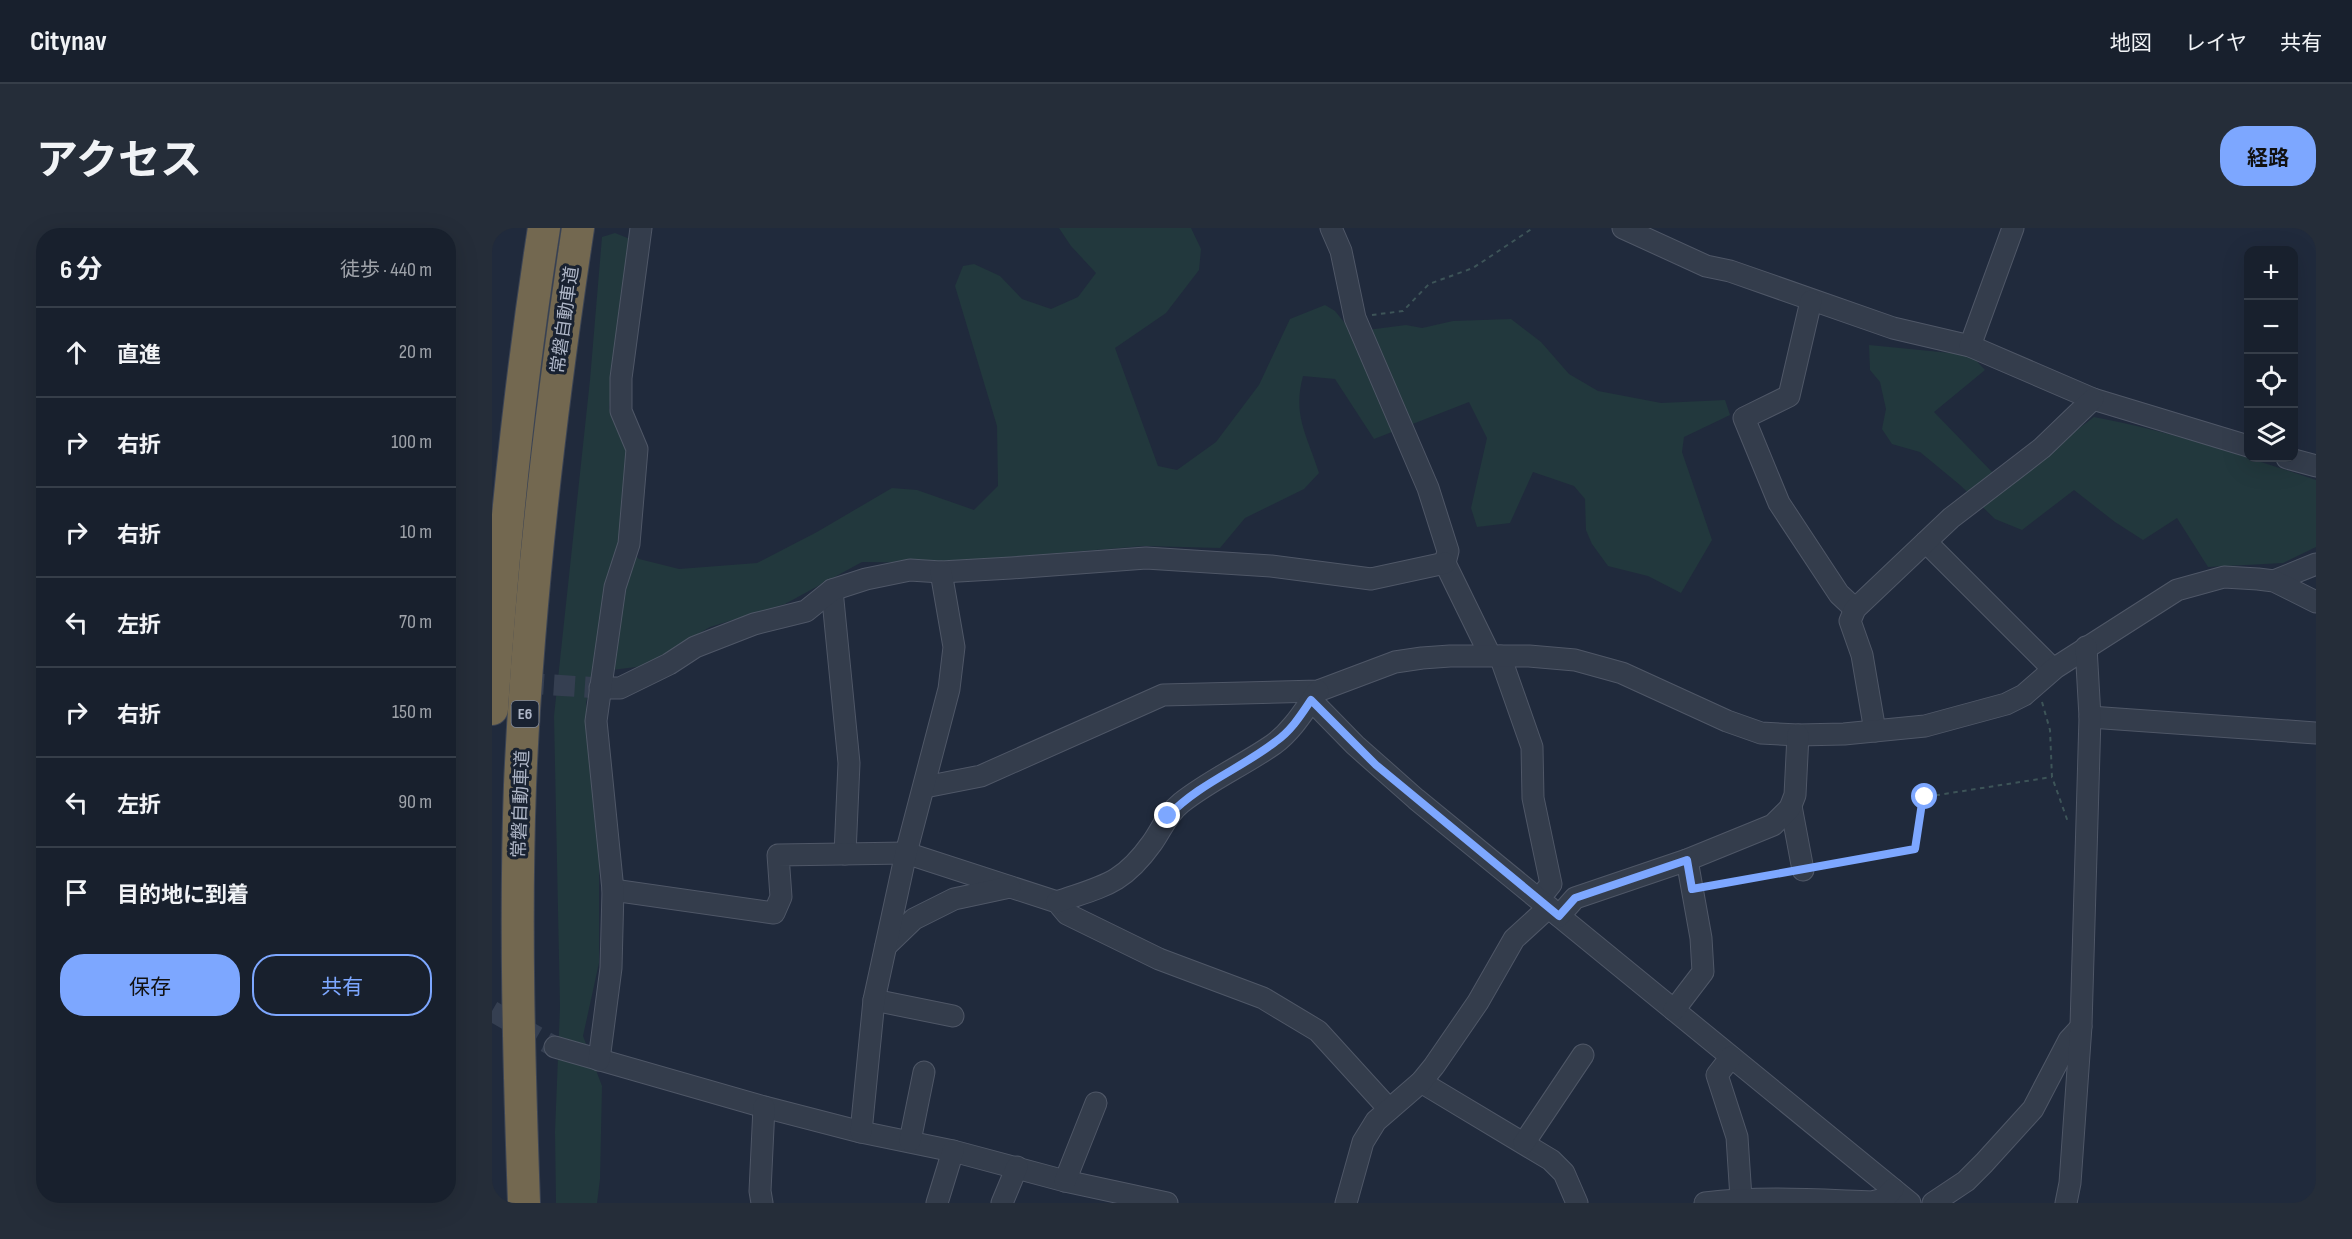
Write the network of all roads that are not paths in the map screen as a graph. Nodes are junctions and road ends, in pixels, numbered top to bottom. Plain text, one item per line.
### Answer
1 (544, 228) edge
2 (578, 228) edge
3 (641, 228) edge
4 (1331, 228) edge
5 (1623, 228) edge
6 (2013, 228) edge
7 (1811, 301) junction
8 (1970, 346) junction
9 (2093, 399) junction
10 (2244, 445) edge
11 (2298, 461) edge
12 (2316, 466) edge
13 (1926, 542) junction
14 (1445, 563) junction
15 (2316, 564) edge
16 (941, 572) junction
17 (2274, 581) junction
18 (832, 590) junction
19 (2316, 602) edge
20 (1855, 609) junction
21 (2086, 647) junction
22 (1495, 656) junction
23 (2053, 669) junction
24 (600, 688) junction
25 (1314, 695) junction
26 (492, 709) edge
27 (2090, 717) junction
28 (1875, 731) junction
29 (2316, 733) edge
30 (1798, 735) junction
31 (925, 787) junction
32 (1791, 806) junction
33 (906, 853) junction
34 (845, 854) junction
35 (1687, 860) junction
36 (1803, 870) road end
37 (1011, 886) junction
38 (613, 890) junction
39 (1058, 902) junction
40 (1549, 908) junction
41 (886, 946) junction
42 (874, 1000) junction
43 (1674, 1010) junction
44 (953, 1016) dead end
45 (2081, 1026) junction
46 (555, 1047) tunnel mouth
47 (1583, 1055) dead end
48 (1731, 1057) junction
49 (599, 1060) junction
50 (924, 1072) dead end
51 (1421, 1082) junction
52 (1096, 1103) dead end
53 (764, 1107) junction
54 (1389, 1109) junction
55 (861, 1132) junction
56 (909, 1141) junction
57 (1524, 1143) junction
58 (953, 1151) junction
59 (1017, 1167) junction
60 (1065, 1180) junction
61 (1893, 1189) junction
62 (1741, 1198) junction
63 (524, 1203) edge
64 (762, 1203) edge
65 (937, 1203) edge
66 (1002, 1203) edge
67 (1167, 1203) edge
68 (1346, 1203) edge
69 (1577, 1203) edge
70 (1705, 1203) edge
71 (1910, 1203) edge
72 (1933, 1203) edge
73 (2066, 1203) edge

1 - 26 highway, 常磐自動車道 / E6
2 - 63 highway, 常磐自動車道 / E6
3 - 24 street
4 - 14 street
5 - 7 street
6 - 8 street
7 - 8 street
7 - 20 street
8 - 9 street
9 - 10 street
9 - 13 street
11 - 12 street
13 - 20 street
13 - 23 street
14 - 16 street
14 - 22 street
15 - 17 street
16 - 18 street
16 - 31 street
17 - 19 street
17 - 21 street
18 - 24 street
18 - 34 street
20 - 28 street
21 - 23 street
21 - 27 street
22 - 25 street
22 - 30 street
22 - 40 street
23 - 28 street
24 - 38 street
25 - 31 street
25 - 39 street
25 - 40 street
27 - 29 street
27 - 45 street
28 - 30 street
30 - 32 street
31 - 33 street
32 - 35 street
32 - 36 street
33 - 34 street
33 - 37 street
33 - 41 street
34 - 38 street
35 - 40 street
35 - 43 street
37 - 39 street
37 - 41 street
38 - 49 street
39 - 54 street
40 - 43 street
40 - 51 street
41 - 42 street
42 - 44 street
42 - 55 street
43 - 48 street
45 - 72 street
45 - 73 street
46 - 49 street
47 - 57 street
48 - 61 street
48 - 62 street
49 - 53 street
50 - 56 street
51 - 54 street
51 - 57 street
52 - 60 street
53 - 55 street
53 - 64 street
54 - 68 street
55 - 56 street
56 - 58 street
57 - 69 street
58 - 59 street
58 - 65 street
59 - 60 street
59 - 66 street
60 - 67 street
61 - 62 street
61 - 71 street
62 - 70 street

